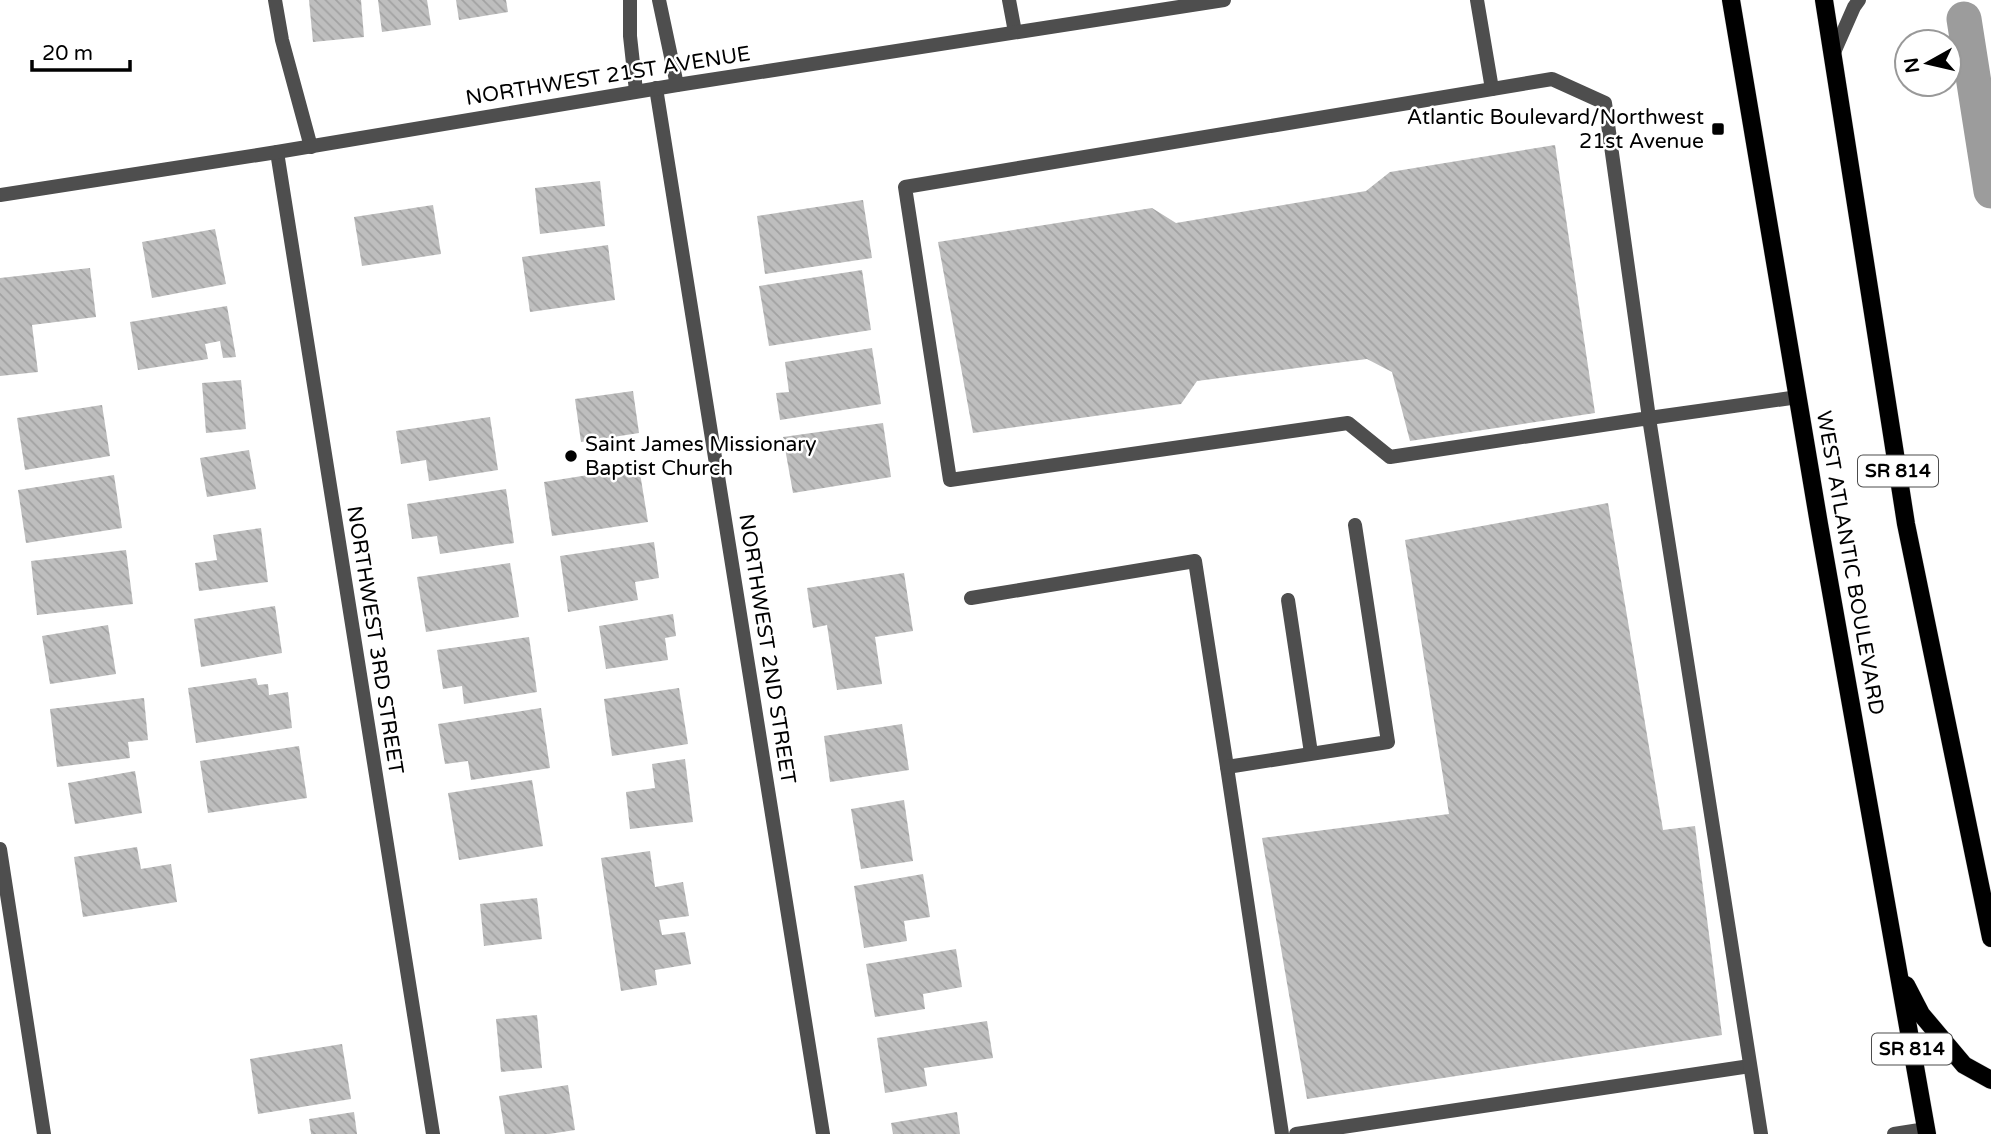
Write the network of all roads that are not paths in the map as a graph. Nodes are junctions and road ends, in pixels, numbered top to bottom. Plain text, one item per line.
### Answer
1 (275, 0) edge
2 (630, 0) edge
3 (659, 0) edge
4 (1009, 0) edge
5 (1224, 0) edge
6 (1477, 0) edge
7 (1731, 0) edge
8 (1824, 0) edge
9 (1859, 0) edge
10 (1015, 32) junction
11 (1832, 57) junction
12 (677, 85) junction
13 (656, 88) junction
14 (1492, 89) junction
15 (636, 92) junction
16 (311, 147) junction
17 (277, 152) junction
18 (0, 195) edge
19 (1798, 397) junction
20 (1649, 418) junction
21 (1355, 525) dead end
22 (971, 598) dead end
23 (1287, 600) dead end
24 (1311, 753) junction
25 (1227, 767) junction
26 (0, 849) edge
27 (1991, 938) edge
28 (1898, 969) junction
29 (1750, 1066) junction
30 (1991, 1080) edge
31 (1928, 1132) edge
32 (44, 1134) edge
33 (432, 1134) edge
34 (823, 1134) edge
35 (1282, 1134) edge
36 (1296, 1134) edge
37 (1761, 1134) edge
38 (1894, 1134) edge

1 - 16 street
2 - 15 street
3 - 12 street
4 - 10 street
5 - 10 street, NORTHWEST 21ST AVENUE
6 - 14 street
7 - 19 main road, WEST ATLANTIC BOULEVARD / SR 814
8 - 11 main road, SR 814
9 - 11 street
10 - 12 street, NORTHWEST 21ST AVENUE
11 - 27 main road, SR 814
12 - 13 street, NORTHWEST 21ST AVENUE
13 - 15 street, NORTHWEST 21ST AVENUE
13 - 34 street, NORTHWEST 2ND STREET
14 - 20 street
14 - 20 street
15 - 16 street, NORTHWEST 21ST AVENUE
16 - 17 street, NORTHWEST 21ST AVENUE
17 - 18 street, NORTHWEST 21ST AVENUE
17 - 33 street, NORTHWEST 3RD STREET
19 - 20 street
19 - 28 main road, WEST ATLANTIC BOULEVARD / SR 814
20 - 29 street
21 - 24 street
22 - 25 street
23 - 24 street
24 - 25 street
25 - 35 street
26 - 32 street
28 - 30 main road
28 - 31 main road, WEST ATLANTIC BOULEVARD / SR 814
29 - 36 street
29 - 37 street
31 - 38 street

